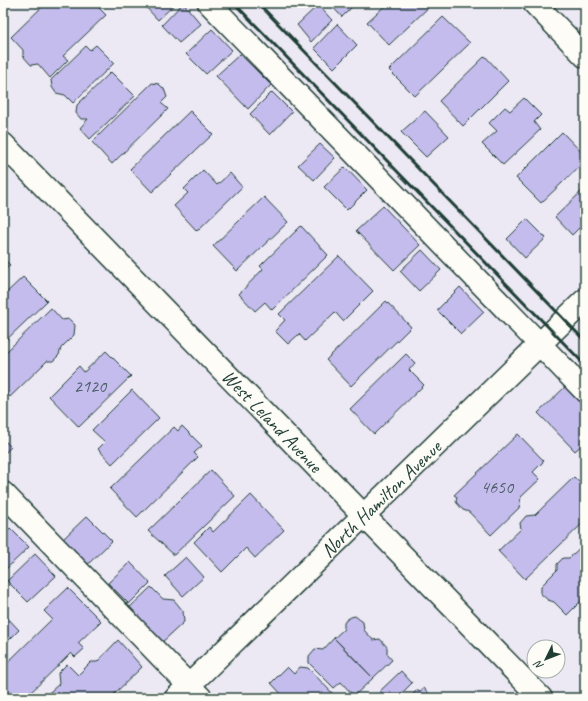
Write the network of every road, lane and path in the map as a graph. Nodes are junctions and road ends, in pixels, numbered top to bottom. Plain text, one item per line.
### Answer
1 (209, 3) edge
2 (534, 3) edge
3 (585, 56) edge
4 (3, 144) edge
5 (585, 300) edge
6 (540, 344) junction
7 (585, 391) edge
8 (3, 493) edge
9 (364, 516) junction
10 (189, 694) edge
11 (541, 698) edge

1 - 6 street
2 - 3 street
4 - 9 street, West Leland Avenue
5 - 6 street, North Hamilton Avenue
6 - 7 street
6 - 9 street, North Hamilton Avenue
8 - 10 street
9 - 10 street, North Hamilton Avenue
9 - 11 street, West Leland Avenue

